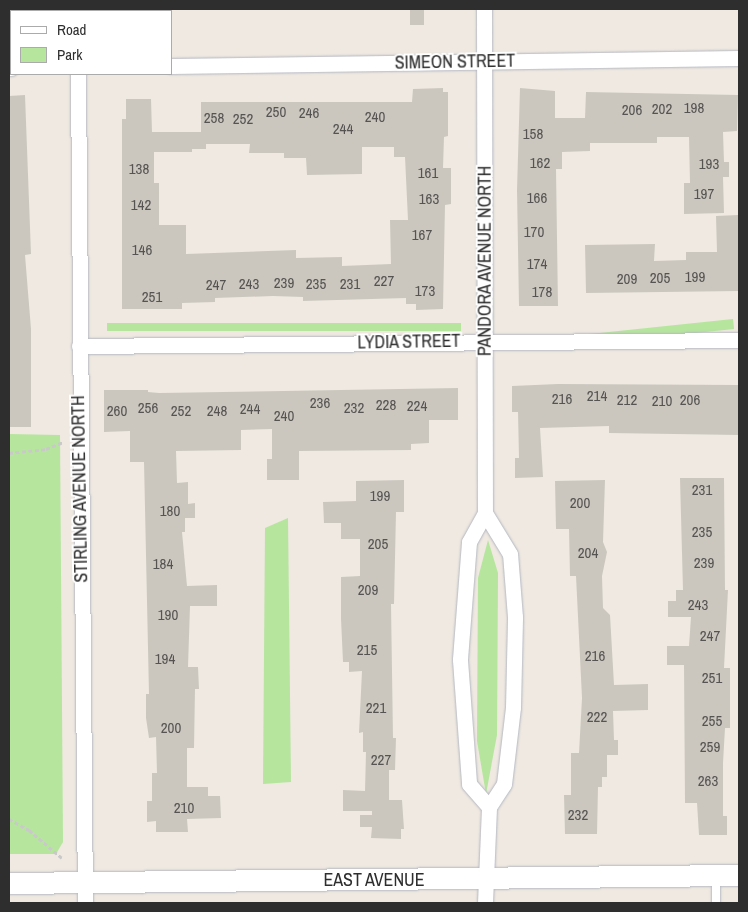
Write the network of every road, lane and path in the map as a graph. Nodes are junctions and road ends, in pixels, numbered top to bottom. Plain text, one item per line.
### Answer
1 (484, 9) edge
2 (739, 58) edge
3 (484, 62) junction
4 (172, 66) edge
5 (78, 75) edge
6 (739, 340) edge
7 (485, 341) junction
8 (78, 346) junction
9 (63, 442) dead end
10 (9, 452) edge
11 (486, 514) junction
12 (488, 808) junction
13 (9, 819) edge
14 (62, 858) dead end
15 (739, 875) edge
16 (716, 876) junction
17 (484, 880) junction
18 (86, 882) junction
19 (9, 883) edge
20 (85, 903) edge
21 (485, 903) edge
22 (716, 903) edge

1 - 3 street, PANDORA AVENUE NORTH
2 - 3 street, SIMEON STREET
3 - 4 street, SIMEON STREET
3 - 7 street, PANDORA AVENUE NORTH
5 - 8 street, STIRLING AVENUE NORTH
6 - 7 street, LYDIA STREET
7 - 8 street, LYDIA STREET
7 - 11 street, PANDORA AVENUE NORTH
8 - 18 street, STIRLING AVENUE NORTH
9 - 10 path
11 - 12 street
11 - 12 street
12 - 17 street
13 - 14 path
15 - 16 street, EAST AVENUE
16 - 17 street, EAST AVENUE
16 - 22 lane
17 - 18 street, EAST AVENUE
17 - 21 street
18 - 19 street, EAST AVENUE
18 - 20 street, STIRLING AVENUE NORTH

